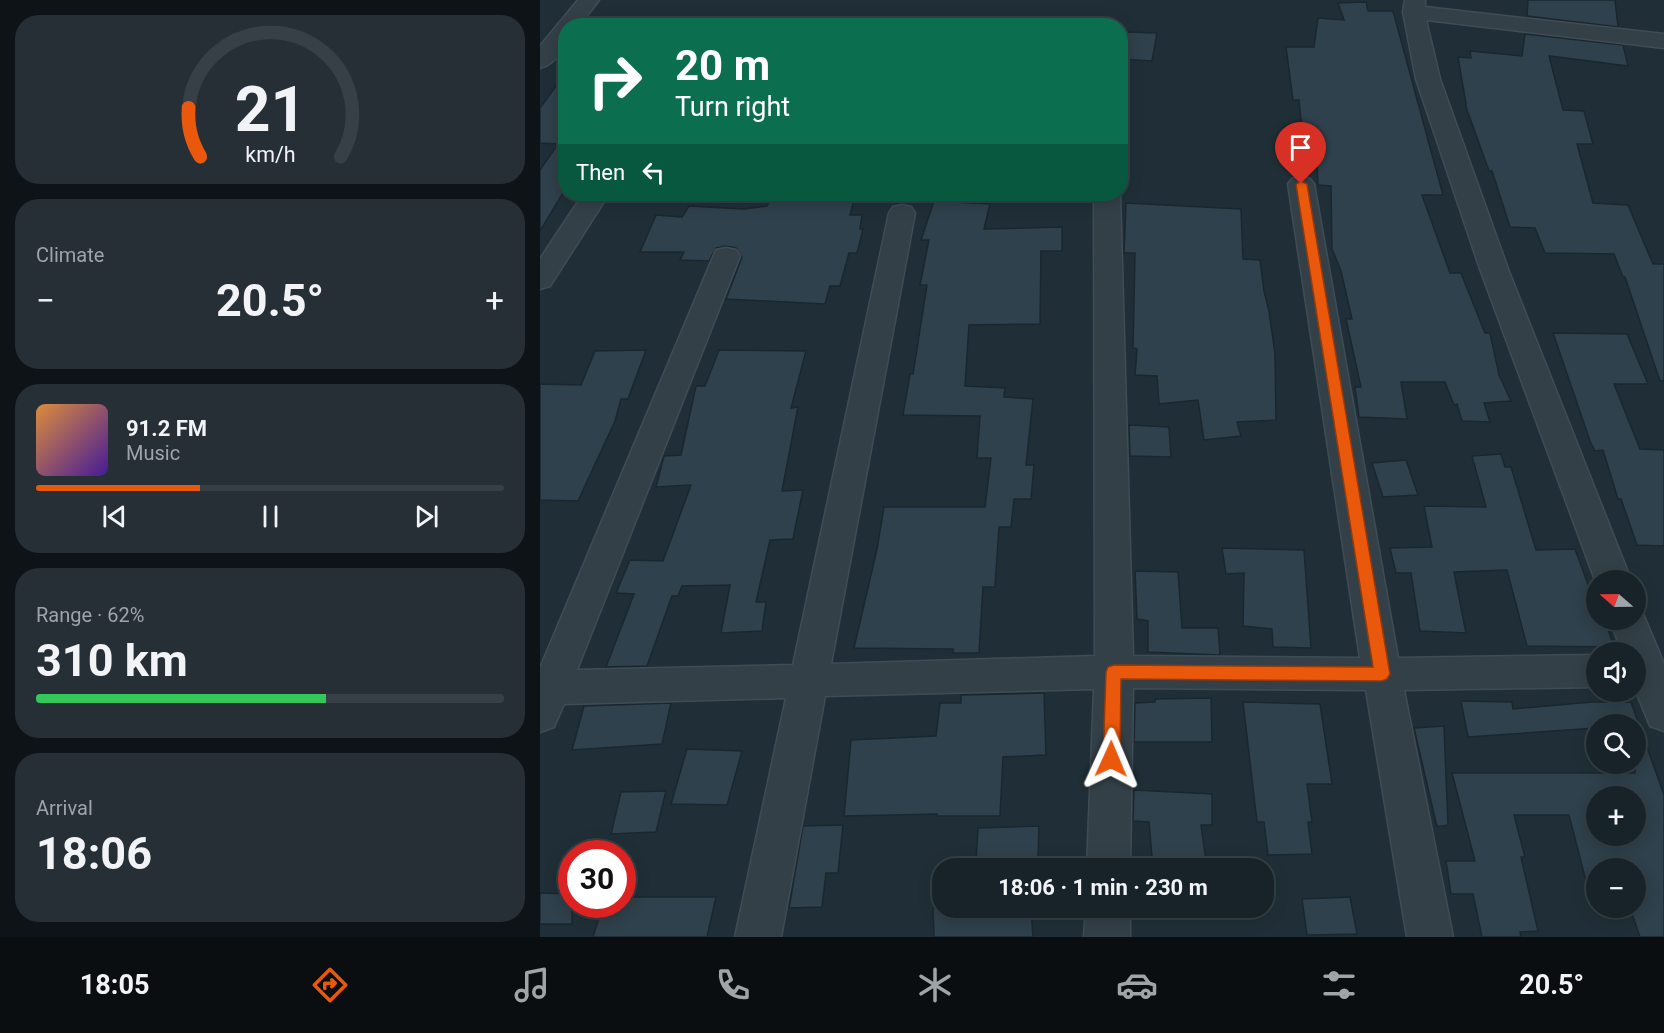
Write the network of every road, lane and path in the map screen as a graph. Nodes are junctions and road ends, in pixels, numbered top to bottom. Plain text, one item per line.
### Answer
1 (589, 0) edge
2 (1415, 6) edge
3 (574, 18) edge
4 (558, 37) edge
5 (1664, 41) edge
6 (540, 61) edge
7 (1301, 184) dead end
8 (591, 201) edge
9 (1107, 201) edge
10 (903, 213) dead end
11 (726, 256) dead end
12 (540, 280) edge
13 (1609, 570) edge
14 (1632, 630) edge
15 (1586, 671) edge
16 (1649, 671) edge
17 (1114, 672) junction
18 (1382, 674) junction
19 (808, 681) junction
20 (544, 697) edge
21 (1664, 714) edge
22 (1109, 858) edge
23 (1108, 918) edge
24 (758, 937) edge
25 (1107, 937) edge
26 (1430, 937) edge

1 - 3 street
2 - 5 street
2 - 13 street
4 - 6 street
7 - 18 street
8 - 12 street
9 - 17 street
10 - 19 street
11 - 20 street
14 - 16 street
15 - 18 street
16 - 21 street
17 - 18 street
17 - 19 street
17 - 22 street
18 - 26 street
19 - 20 street
19 - 24 street
23 - 25 street

